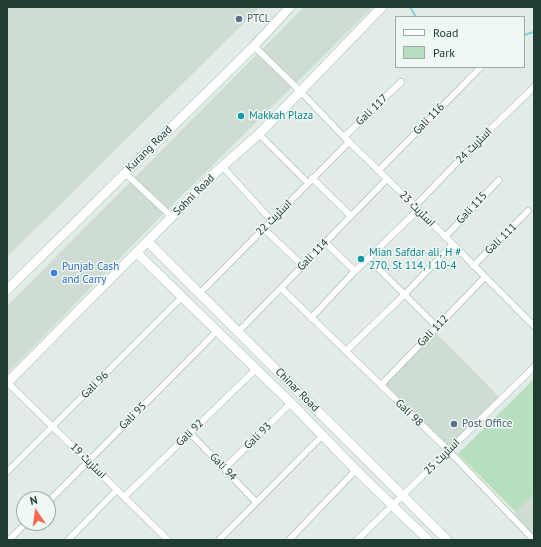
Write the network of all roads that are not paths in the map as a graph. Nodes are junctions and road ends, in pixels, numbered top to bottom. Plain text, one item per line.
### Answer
1 (290, 7) edge
2 (379, 10) edge
3 (254, 46) junction
4 (480, 68) edge
5 (401, 82) dead end
6 (534, 87) edge
7 (300, 91) junction
8 (259, 134) junction
9 (346, 140) junction
10 (222, 166) junction
11 (378, 171) junction
12 (125, 173) junction
13 (387, 179) junction
14 (499, 180) dead end
15 (310, 181) junction
16 (417, 208) junction
17 (528, 211) dead end
18 (351, 216) junction
19 (172, 217) junction
20 (271, 220) junction
21 (263, 228) junction
22 (445, 237) junction
23 (147, 241) junction
24 (326, 243) junction
25 (452, 245) junction
26 (137, 253) junction
27 (368, 258) junction
28 (303, 266) junction
29 (473, 266) junction
30 (355, 271) junction
31 (485, 277) junction
32 (282, 289) junction
33 (7, 290) edge
34 (199, 294) junction
35 (405, 294) junction
36 (182, 297) junction
37 (311, 318) junction
38 (534, 326) edge
39 (437, 327) junction
40 (217, 331) junction
41 (239, 331) junction
42 (346, 352) junction
43 (534, 367) edge
44 (256, 370) junction
45 (7, 383) edge
46 (381, 385) junction
47 (291, 403) junction
48 (53, 427) junction
49 (190, 433) junction
50 (322, 436) junction
51 (449, 451) junction
52 (88, 462) junction
53 (225, 468) junction
54 (356, 470) junction
55 (7, 472) edge
56 (117, 490) junction
57 (56, 494) edge
58 (124, 497) junction
59 (402, 497) junction
60 (256, 502) junction
61 (392, 506) junction
62 (18, 531) edge
63 (9, 540) edge
64 (68, 540) edge
65 (168, 540) edge
66 (219, 540) edge
67 (289, 540) edge
68 (357, 540) edge
69 (428, 540) edge
70 (447, 540) edge
71 (534, 540) edge

1 - 3 street, Kurang Road
2 - 7 street, Sohni Road
3 - 7 street, اسٹریٹ 23
3 - 12 street, Kurang Road
4 - 11 street, Gali 116
5 - 9 street, Gali 117
6 - 16 street, اسٹریٹ 24
7 - 8 street, Sohni Road
7 - 9 street, اسٹریٹ 23
8 - 10 street, Sohni Road
8 - 15 street
9 - 11 street, اسٹریٹ 23
9 - 15 street, اسٹریٹ 22
10 - 19 street, Sohni Road
10 - 20 street
11 - 13 street, اسٹریٹ 23
12 - 19 street
12 - 33 street, Kurang Road
13 - 16 street, اسٹریٹ 23
13 - 18 street, Gali 114
14 - 22 street, Gali 115
15 - 18 street
15 - 20 street, اسٹریٹ 22
16 - 22 street, اسٹریٹ 23
16 - 27 street, اسٹریٹ 24
17 - 29 street, Gali 111
18 - 24 street, Gali 114
19 - 23 street, Sohni Road
20 - 21 street, اسٹریٹ 22
21 - 28 street
21 - 34 street, اسٹریٹ 22
22 - 25 street, اسٹریٹ 23
23 - 26 street, Sohni Road
23 - 34 street, Chinar Road
24 - 28 street, Gali 114
24 - 30 street
25 - 29 street, اسٹریٹ 23
25 - 35 street
26 - 36 street, Chinar Road
26 - 45 street, Sohni Road
27 - 30 street, اسٹریٹ 24
27 - 35 street
28 - 32 street, Gali 114
29 - 31 street, اسٹریٹ 23
30 - 37 street, اسٹریٹ 24
31 - 38 street, اسٹریٹ 23
31 - 39 street, Gali 112
32 - 37 street, Gali 98
32 - 41 street, Gali 114
34 - 41 street, Chinar Road
35 - 39 street
35 - 42 street
36 - 40 street, Chinar Road
36 - 48 street, Gali 96
37 - 42 street, Gali 98
39 - 46 street, Gali 112
40 - 44 street, Chinar Road
40 - 52 street, Gali 95
41 - 59 street, Chinar Road
42 - 46 street, Gali 98
43 - 51 street, اسٹریٹ 25
44 - 47 street, Chinar Road
44 - 49 street, Gali 92
45 - 48 street, اسٹریٹ 19
46 - 51 street, Gali 98
47 - 50 street, Chinar Road
47 - 53 street, Gali 93
48 - 52 street, اسٹریٹ 19
48 - 55 street, Gali 96
49 - 53 street, Gali 94
49 - 58 street, Gali 92
50 - 54 street, Chinar Road
50 - 60 street
51 - 59 street, اسٹریٹ 25
51 - 71 street, Gali 98
52 - 56 street, اسٹریٹ 19
52 - 57 street, Gali 95
53 - 60 street, Gali 94
54 - 61 street, Chinar Road
54 - 67 street
56 - 58 street, اسٹریٹ 19
56 - 64 street
58 - 65 street, اسٹریٹ 19
59 - 61 street, اسٹریٹ 25
59 - 70 street, Chinar Road
60 - 66 street
61 - 68 street, اسٹریٹ 25
61 - 69 street, Chinar Road
62 - 63 street

